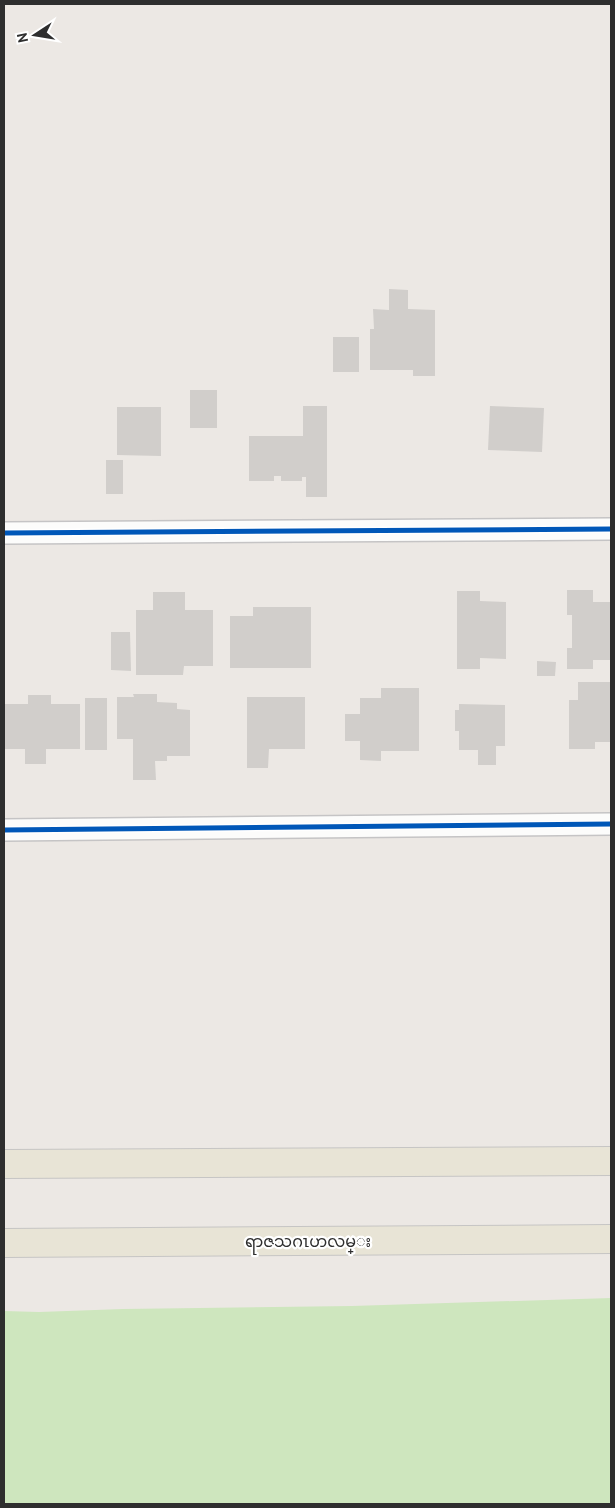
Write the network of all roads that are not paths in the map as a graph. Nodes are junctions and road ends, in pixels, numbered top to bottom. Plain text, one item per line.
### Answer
1 (611, 529) edge
2 (4, 533) edge
3 (611, 824) edge
4 (4, 830) edge
5 (611, 1161) edge
6 (4, 1164) edge
7 (611, 1239) edge
8 (4, 1243) edge

1 - 2 street
3 - 4 street
5 - 6 main road
7 - 8 main road, ရာဇသဂၤဟလမ္း

